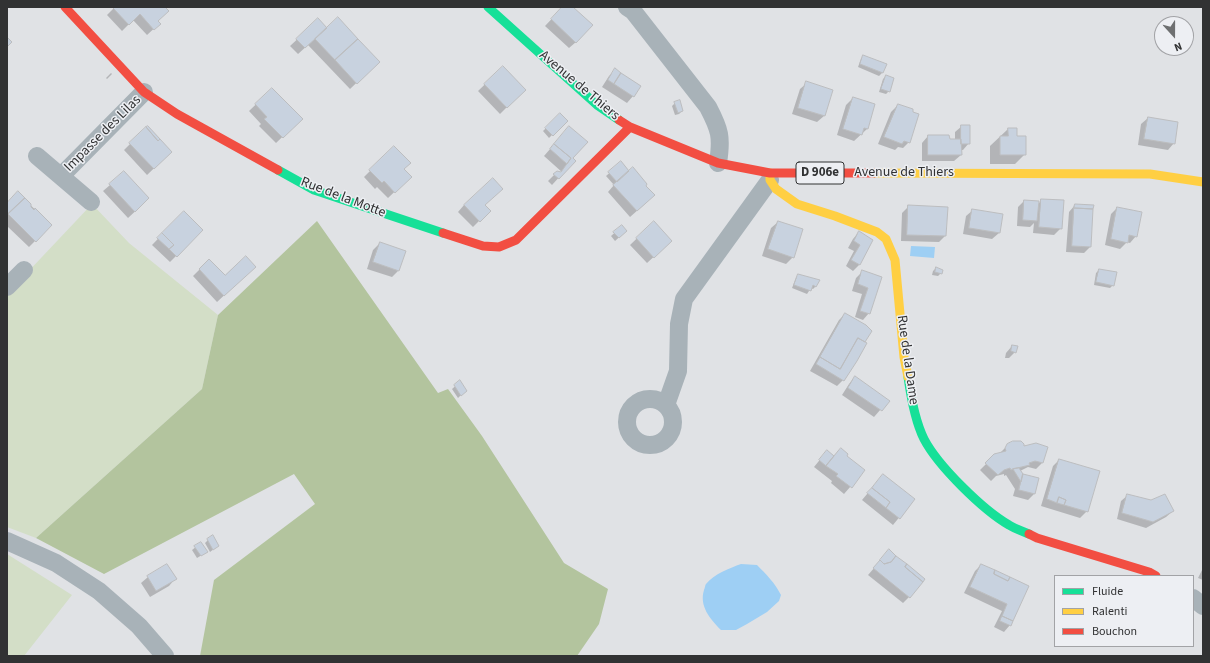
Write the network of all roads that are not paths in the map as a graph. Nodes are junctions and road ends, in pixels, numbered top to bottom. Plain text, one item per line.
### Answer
1 (65, 7) edge
2 (488, 7) edge
3 (627, 7) edge
4 (144, 92) junction
5 (630, 127) junction
6 (37, 156) dead end
7 (718, 163) junction
8 (61, 176) junction
9 (770, 176) junction
10 (1203, 182) edge
11 (91, 202) dead end
12 (24, 270) dead end
13 (7, 287) edge
14 (666, 405) dead end
15 (7, 541) edge
16 (1154, 575) edge
17 (1194, 599) edge
18 (1203, 606) edge
19 (165, 656) edge

1 - 4 street, Rue de la Motte
2 - 5 street, Avenue de Thiers / D 906e
3 - 7 street
4 - 5 street, Rue de la Motte
4 - 8 street, Impasse des Lilas
5 - 7 street, Avenue de Thiers / D 906e
6 - 8 street, Impasse des Lilas
7 - 9 street, Avenue de Thiers / D 906e
8 - 11 street, Impasse des Lilas
9 - 10 street, Avenue de Thiers / D 906e
9 - 14 street
9 - 16 street, Rue de la Dame
12 - 13 street
15 - 19 street
17 - 18 street

